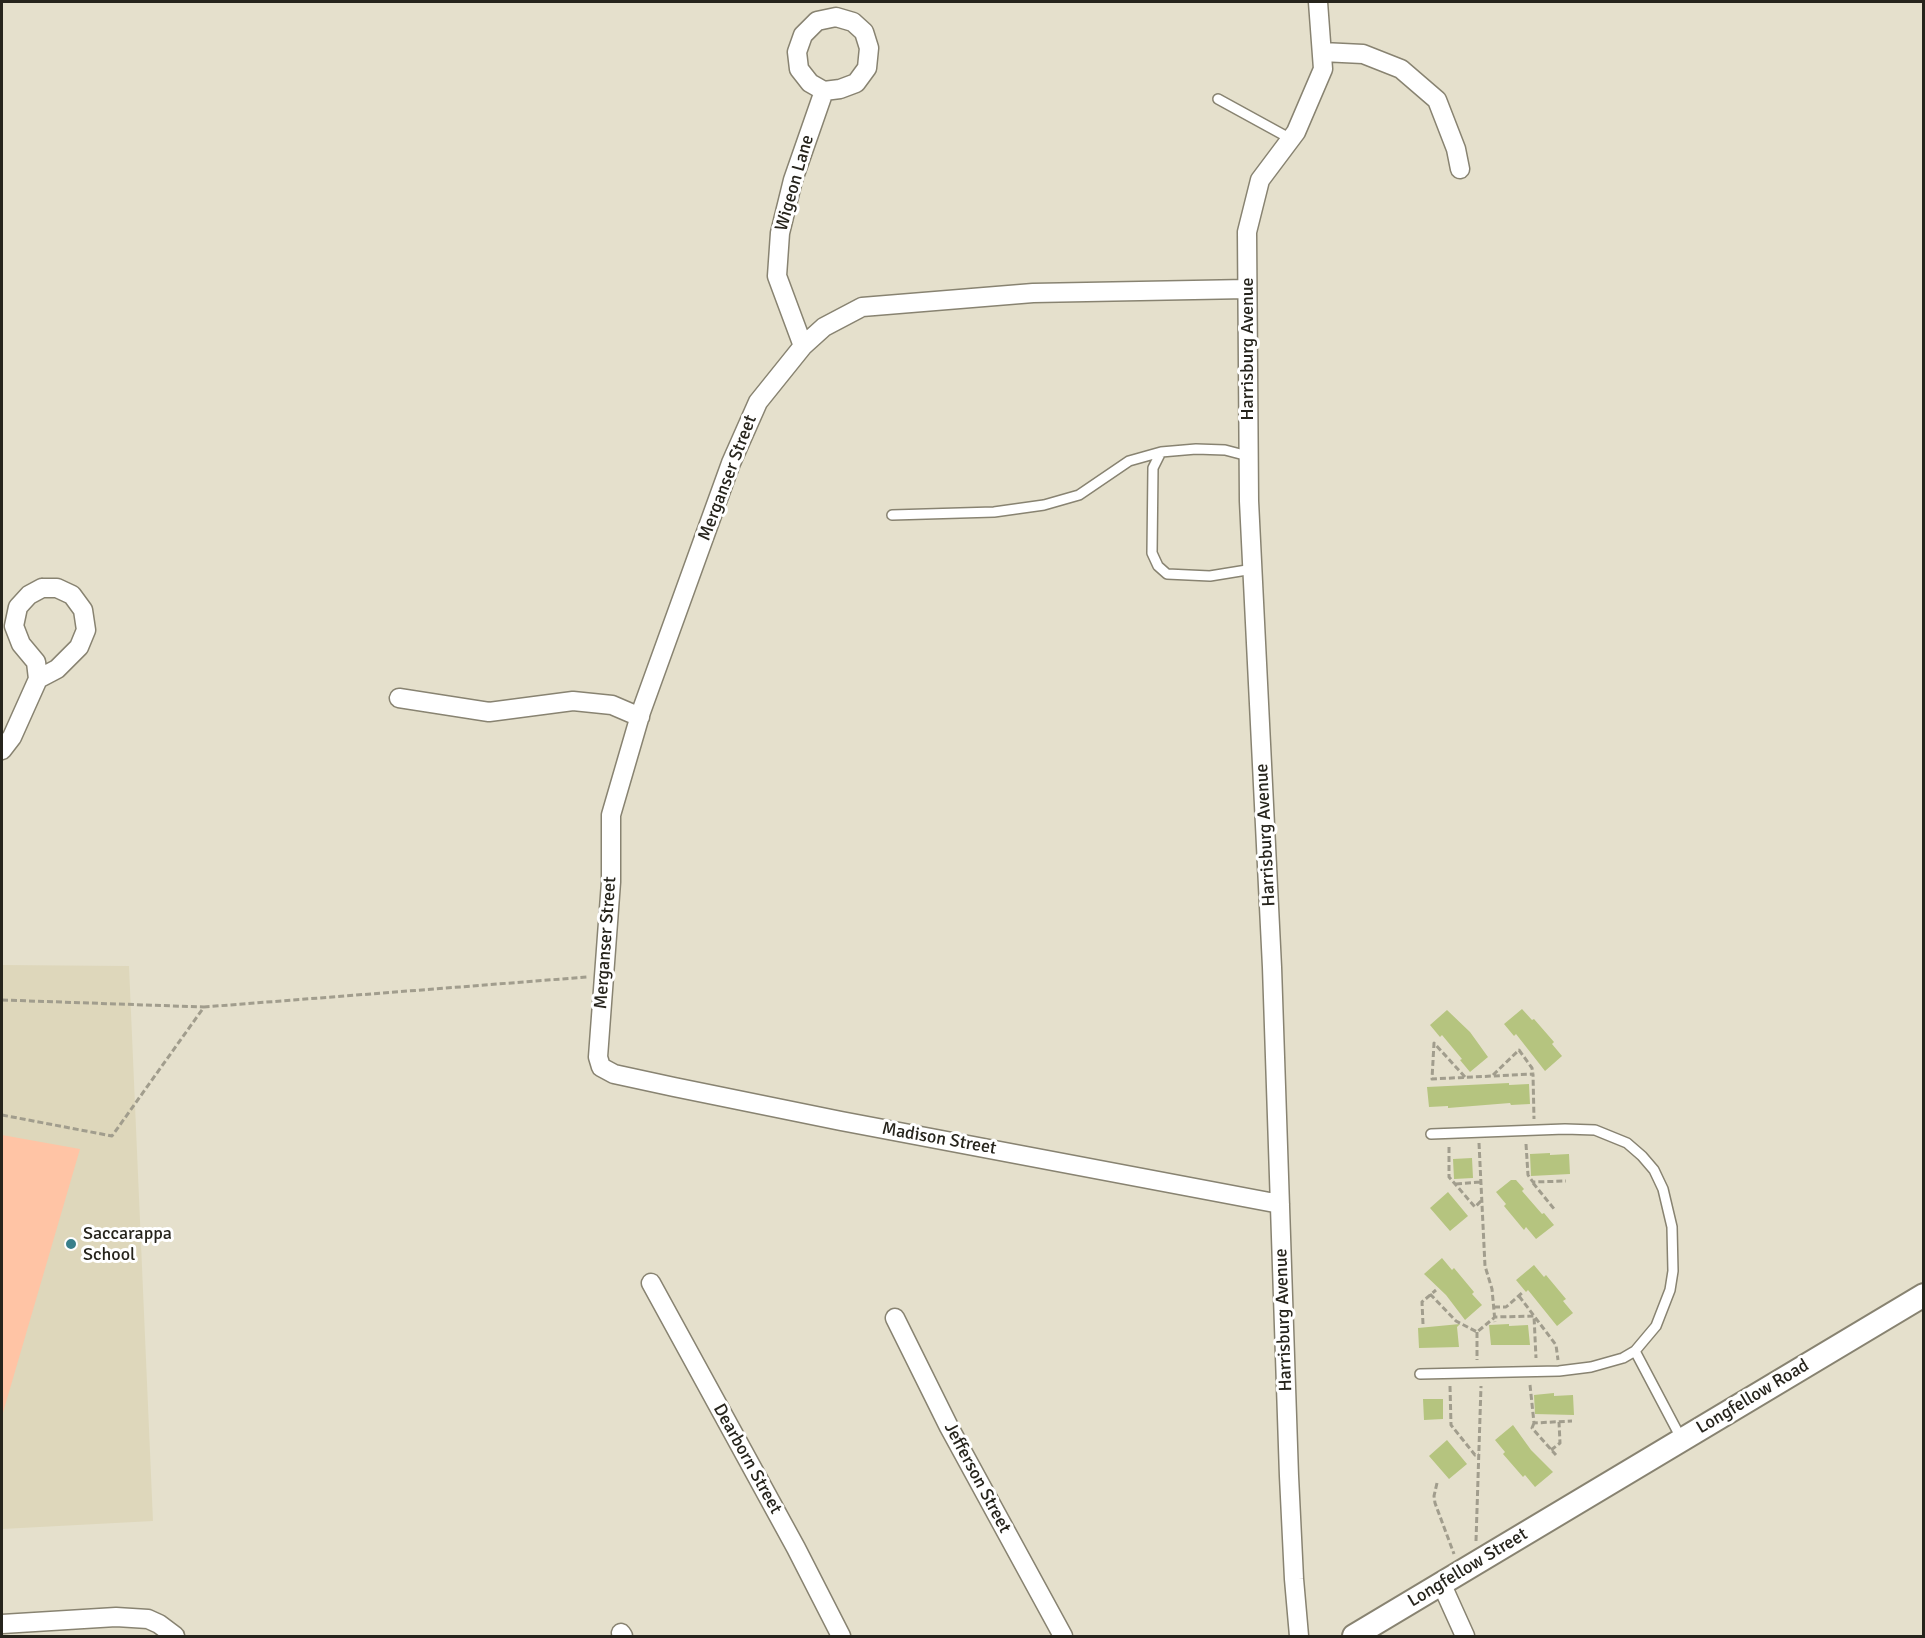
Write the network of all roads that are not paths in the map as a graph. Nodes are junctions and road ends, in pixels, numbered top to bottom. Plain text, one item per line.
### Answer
1 (1318, 2) edge
2 (1322, 52) junction
3 (824, 91) junction
4 (1218, 99) dead end
5 (1291, 139) junction
6 (1460, 169) dead end
7 (1247, 289) junction
8 (803, 346) junction
9 (1161, 452) junction
10 (1248, 456) junction
11 (892, 515) dead end
12 (1253, 569) junction
13 (38, 679) junction
14 (399, 699) dead end
15 (640, 717) junction
16 (2, 750) edge
17 (601, 1067) joint
18 (1431, 1134) dead end
19 (1280, 1204) junction
20 (651, 1283) dead end
21 (1923, 1295) edge
22 (895, 1318) dead end
23 (1635, 1351) junction
24 (1420, 1374) dead end
25 (1682, 1440) junction
26 (1582, 1499) joint
27 (1443, 1585) junction
28 (2, 1624) edge
29 (175, 1636) edge
30 (842, 1636) edge
31 (1063, 1636) edge
32 (1299, 1636) edge
33 (1354, 1636) edge
34 (1465, 1636) edge

1 - 2 street, Harrisburg Avenue
2 - 5 street, Harrisburg Avenue
2 - 6 street
3 - 3 street
3 - 8 street, Wigeon Lane
4 - 5 lane
5 - 7 street, Harrisburg Avenue
7 - 8 street, Merganser Street
7 - 10 street, Harrisburg Avenue
8 - 15 street, Merganser Street
9 - 10 lane
9 - 11 lane
9 - 12 lane
10 - 12 street, Harrisburg Avenue
12 - 19 street, Harrisburg Avenue
13 - 13 street
13 - 16 street
14 - 15 street
15 - 17 street, Merganser Street
17 - 19 street, Madison Street
18 - 23 lane
19 - 32 street, Harrisburg Avenue
20 - 30 street, Dearborn Street
21 - 25 street, Longfellow Road
22 - 31 street, Jefferson Street
23 - 24 lane
23 - 25 lane
25 - 26 street, Longfellow Road
26 - 27 street, Longfellow Street
27 - 33 street, Longfellow Street
27 - 34 street
28 - 29 street

